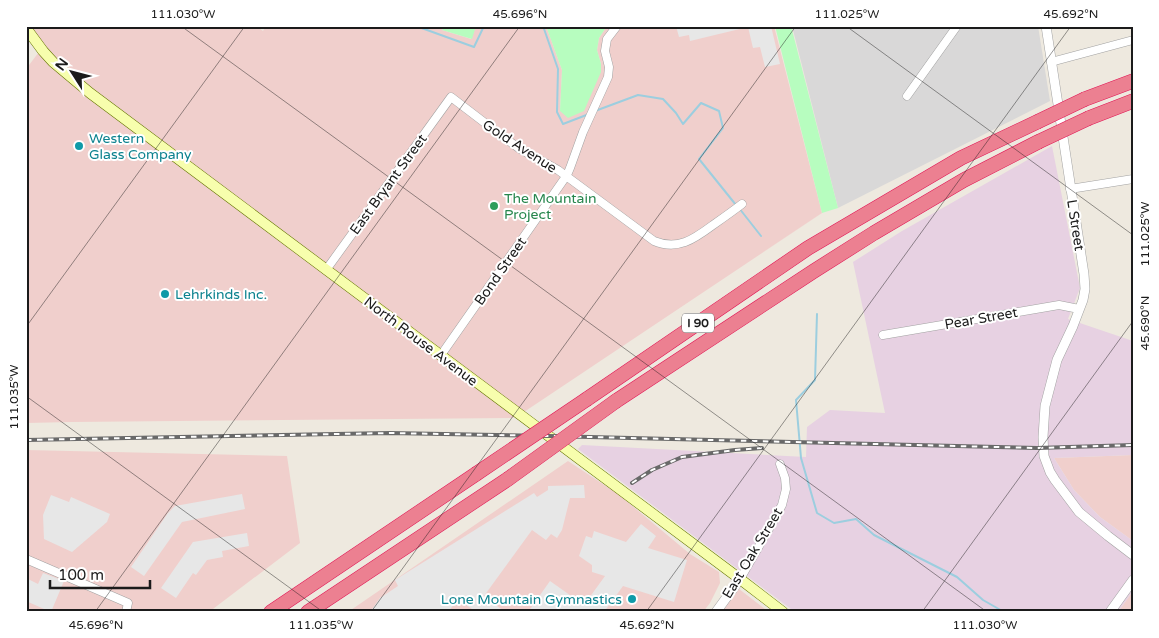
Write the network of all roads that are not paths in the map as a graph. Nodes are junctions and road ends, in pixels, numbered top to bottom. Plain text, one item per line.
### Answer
1 (616, 26) edge
2 (957, 26) edge
3 (1046, 26) edge
4 (26, 28) edge
5 (1133, 40) edge
6 (1051, 62) junction
7 (1133, 81) edge
8 (907, 96) dead end
9 (451, 98) joint
10 (1133, 101) edge
11 (566, 176) junction
12 (1133, 179) edge
13 (1070, 189) junction
14 (742, 204) dead end
15 (326, 270) junction
16 (1079, 309) junction
17 (883, 335) dead end
18 (441, 355) junction
19 (780, 464) dead end
20 (1133, 555) edge
21 (26, 559) edge
22 (740, 579) junction
23 (1133, 580) edge
24 (126, 612) edge
25 (271, 612) edge
26 (308, 612) edge
27 (716, 612) edge
28 (783, 612) edge
29 (1110, 612) edge

1 - 11 street, Bond Street
2 - 8 street
3 - 6 street, L Street
4 - 15 main road, North Rouse Avenue
5 - 6 street
6 - 13 street, L Street
7 - 25 highway, I 90, bridge
9 - 11 street, Gold Avenue
9 - 15 street, East Bryant Street
10 - 26 highway, I 90, bridge
11 - 14 street, Gold Avenue
11 - 18 street, Bond Street
12 - 13 street
13 - 16 street, L Street
15 - 18 main road, North Rouse Avenue
16 - 17 street, Pear Street
16 - 20 street, L Street
18 - 22 main road, North Rouse Avenue
19 - 22 street, East Oak Street
21 - 24 street
22 - 27 street, East Oak Street
22 - 28 main road, North Rouse Avenue
23 - 29 street

